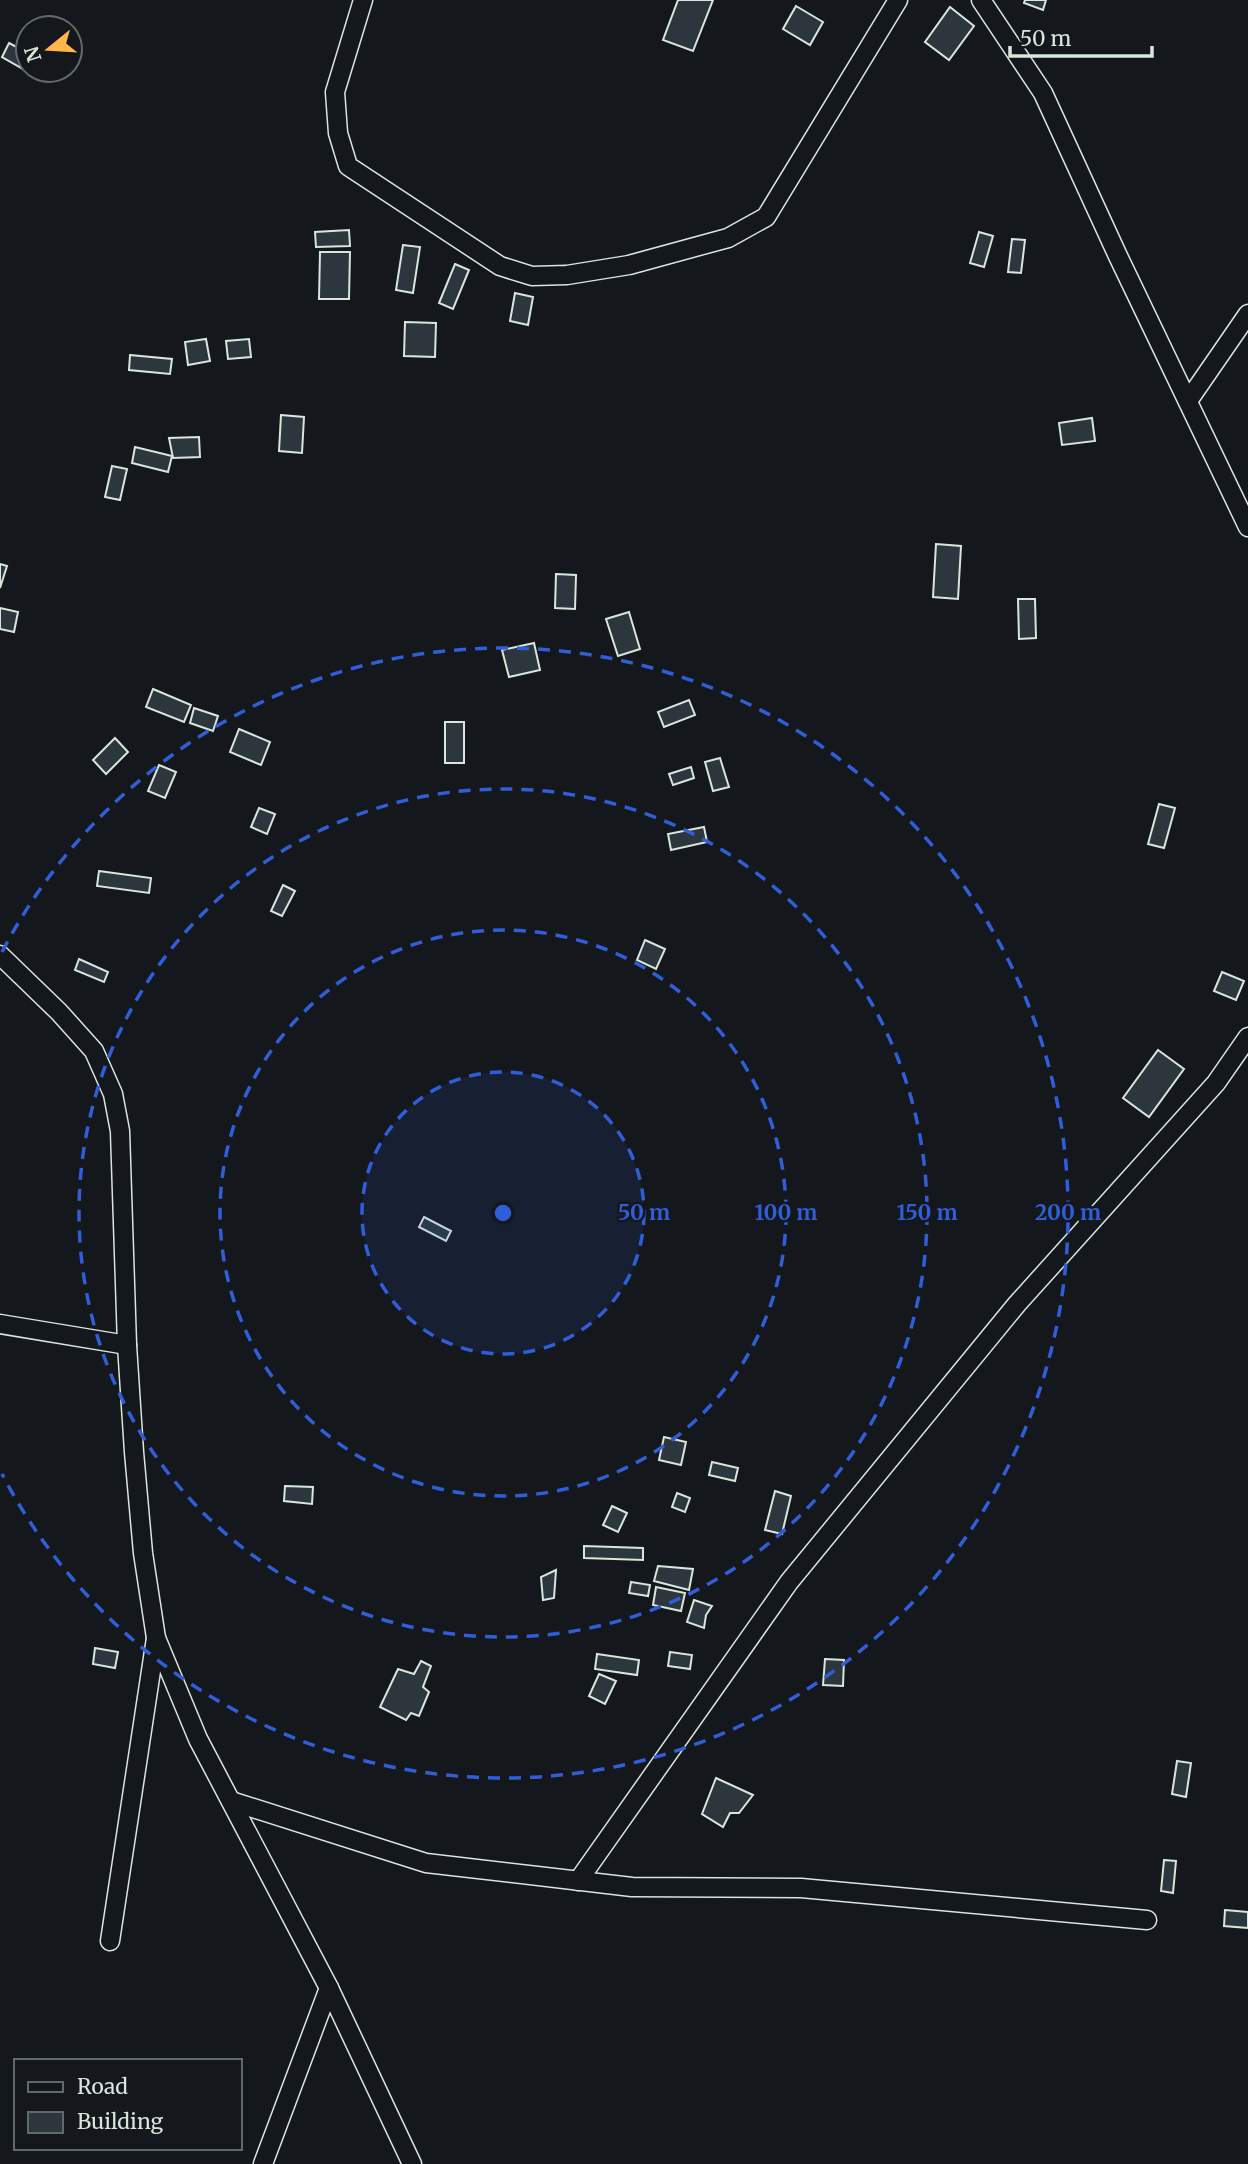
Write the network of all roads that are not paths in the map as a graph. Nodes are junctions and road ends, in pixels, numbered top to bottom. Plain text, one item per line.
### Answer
1 (363, 0) edge
2 (898, 0) edge
3 (981, 0) edge
4 (1248, 314) edge
5 (1188, 401) junction
6 (1248, 527) edge
7 (0, 955) edge
8 (1248, 1037) edge
9 (0, 1324) edge
10 (127, 1345) junction
11 (156, 1638) junction
12 (231, 1801) junction
13 (578, 1881) junction
14 (1147, 1920) dead end
15 (110, 1941) dead end
16 (329, 1988) junction
17 (263, 2164) edge
18 (412, 2164) edge

1 - 2 street
3 - 5 street
4 - 5 street
5 - 6 street
7 - 10 street
8 - 13 street
9 - 10 street
10 - 11 street
11 - 12 street
11 - 15 street
12 - 13 street
12 - 16 street
13 - 14 street
16 - 17 street
16 - 18 street

